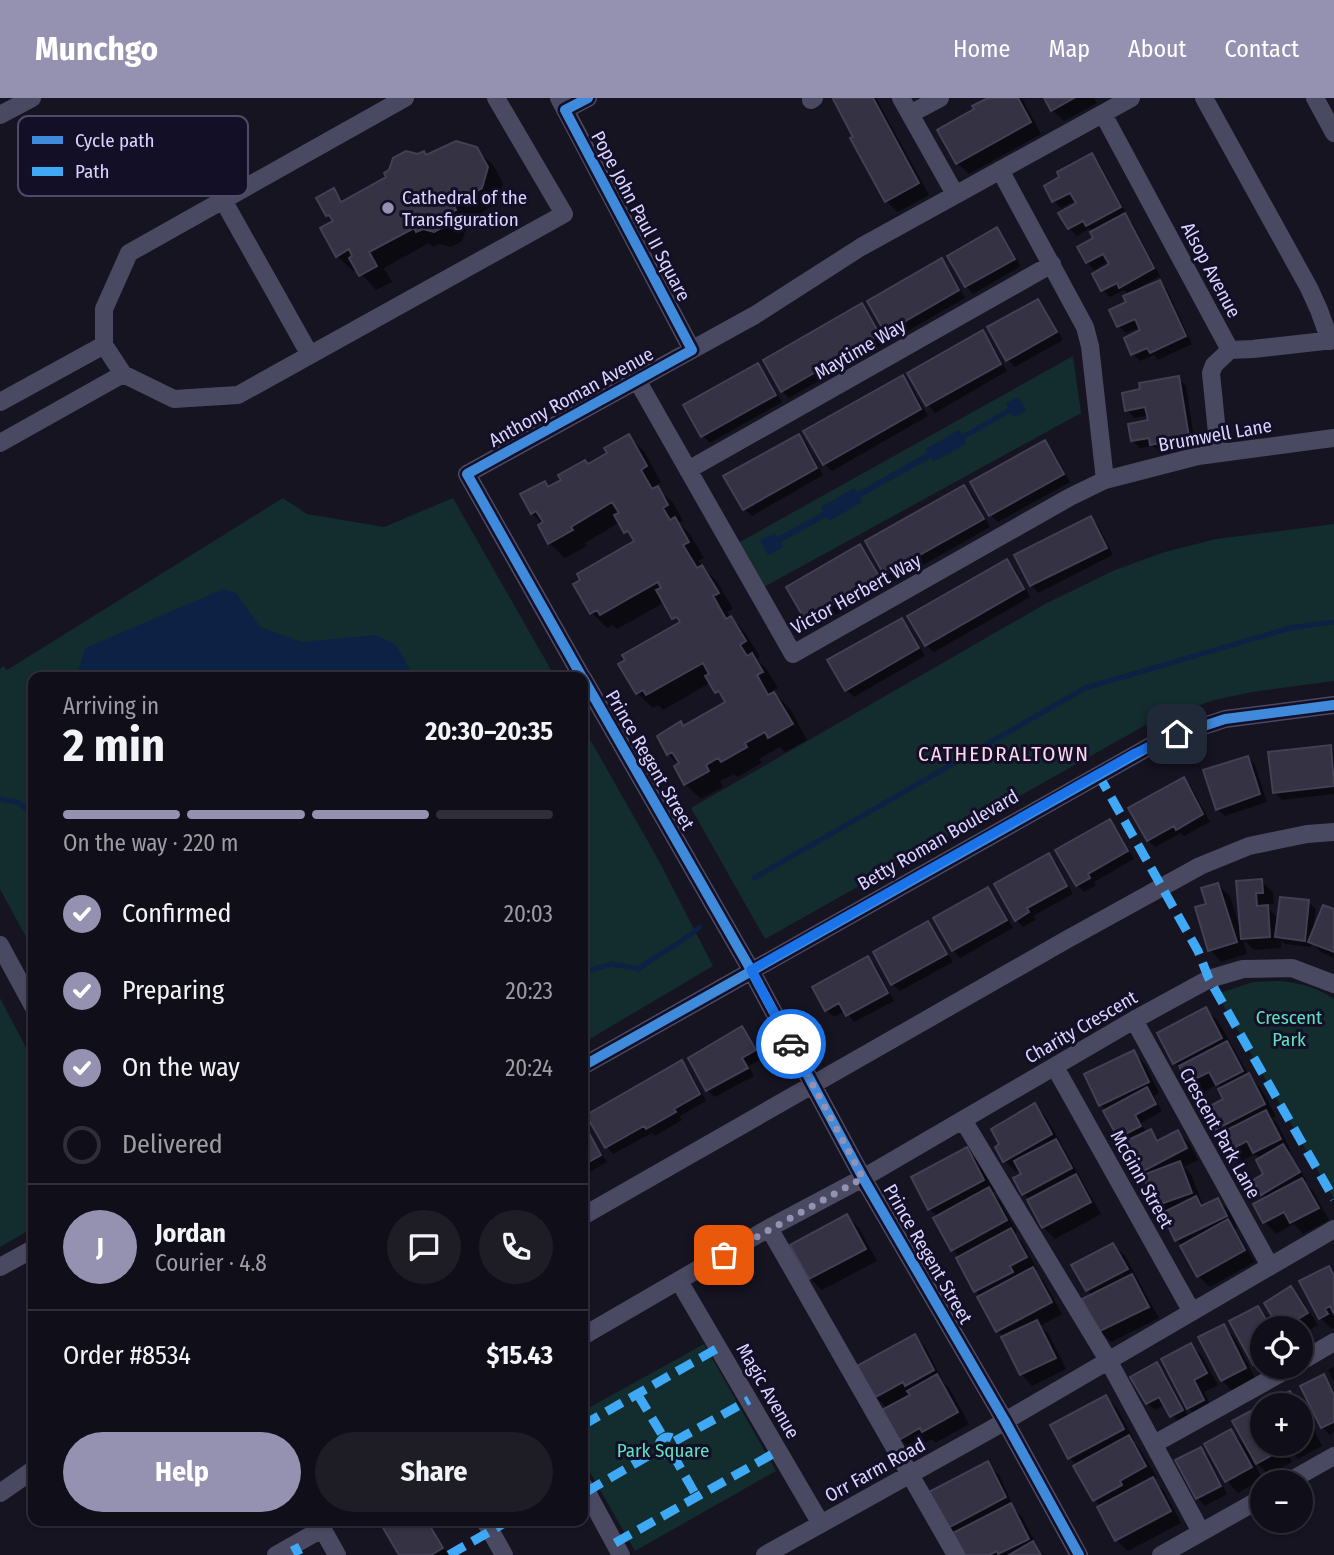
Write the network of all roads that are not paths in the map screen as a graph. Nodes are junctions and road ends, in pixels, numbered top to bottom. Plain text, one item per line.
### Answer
1 (32, 98) edge
2 (405, 98) edge
3 (496, 98) edge
4 (588, 98) edge
5 (901, 98) edge
6 (940, 98) edge
7 (1131, 98) edge
8 (1204, 98) edge
9 (1315, 98) edge
10 (562, 104) edge
11 (911, 114) junction
12 (1102, 114) junction
13 (0, 115) edge
14 (1334, 133) edge
15 (1000, 170) junction
16 (248, 187) edge
17 (955, 194) junction
18 (232, 196) edge
19 (223, 201) junction
20 (1052, 264) junction
21 (1332, 341) edge
22 (104, 345) junction
23 (1230, 350) junction
24 (692, 351) junction
25 (310, 355) junction
26 (123, 374) junction
27 (637, 380) junction
28 (0, 402) edge
29 (1334, 438) edge
30 (0, 443) edge
31 (1219, 453) junction
32 (688, 470) junction
33 (467, 474) joint
34 (1105, 480) junction
35 (580, 672) edge
36 (588, 687) edge
37 (1334, 705) edge
38 (1334, 832) edge
39 (0, 945) edge
40 (751, 970) junction
41 (1334, 984) edge
42 (28, 997) edge
43 (1134, 1020) junction
44 (588, 1063) edge
45 (1055, 1067) junction
46 (813, 1084) junction
47 (962, 1120) junction
48 (863, 1178) junction
49 (588, 1213) edge
50 (769, 1228) junction
51 (1334, 1229) edge
52 (28, 1252) edge
53 (1270, 1266) junction
54 (0, 1267) edge
55 (678, 1281) junction
56 (1192, 1312) junction
57 (588, 1333) edge
58 (1334, 1342) edge
59 (1313, 1354) edge
60 (1108, 1360) junction
61 (1270, 1379) edge
62 (1005, 1421) junction
63 (1154, 1444) junction
64 (1334, 1456) edge
65 (1309, 1470) edge
66 (28, 1473) edge
67 (909, 1475) junction
68 (0, 1493) edge
69 (588, 1494) edge
70 (1250, 1505) edge
71 (821, 1524) junction
72 (319, 1526) edge
73 (321, 1526) edge
74 (488, 1526) edge
75 (1201, 1532) junction
76 (276, 1555) edge
77 (337, 1555) edge
78 (504, 1555) edge
79 (621, 1555) edge
80 (765, 1555) edge
81 (956, 1555) edge
82 (1079, 1555) edge
83 (1161, 1555) edge

1 - 13 street
2 - 16 street
3 - 25 street
4 - 10 street
5 - 11 street
6 - 11 street
7 - 12 street, Anthony Roman Avenue
8 - 21 street
9 - 14 street
10 - 24 street, Pope John Paul II Square
11 - 17 street
12 - 15 street, Anthony Roman Avenue
12 - 23 street, Alsop Avenue
15 - 17 street, Anthony Roman Avenue
15 - 20 street
17 - 24 street, Anthony Roman Avenue
18 - 19 street
19 - 22 street
19 - 25 street
20 - 32 street, Maytime Way
20 - 34 street
21 - 23 street
22 - 26 street
22 - 28 street
23 - 31 street, Alsop Avenue
24 - 27 street, Anthony Roman Avenue
25 - 26 street
26 - 30 street
27 - 32 street, Victor Herbert Way
27 - 33 street, Anthony Roman Avenue
29 - 31 street, Brumwell Lane
31 - 34 street, Brumwell Lane
32 - 34 street, Victor Herbert Way
33 - 35 street, Prince Regent Street
36 - 40 street, Prince Regent Street
37 - 40 street, Betty Roman Boulevard
38 - 46 street
39 - 42 street
40 - 44 street, Betty Roman Boulevard
40 - 46 street, Prince Regent Street
41 - 43 street, Charity Crescent
43 - 45 street, Charity Crescent
43 - 53 street, Crescent Park Lane
45 - 47 street, Charity Crescent
45 - 56 street, McGinn Street
46 - 48 street, Prince Regent Street
46 - 49 street
47 - 48 street, Charity Crescent
47 - 60 street
48 - 50 street, Charity Crescent
48 - 62 street, Prince Regent Street
50 - 55 street, Charity Crescent
50 - 67 street
51 - 53 street
52 - 54 street
53 - 56 street
55 - 57 street, Charity Crescent
55 - 71 street, Magic Avenue
56 - 60 street
58 - 59 street
60 - 62 street
60 - 63 street
61 - 63 street
62 - 67 street, Orr Farm Road
62 - 82 street, Prince Regent Street
63 - 75 street
64 - 65 street
66 - 68 street
67 - 71 street, Orr Farm Road
67 - 81 street
69 - 79 street
70 - 75 street
71 - 80 street, Orr Farm Road
72 - 76 street
73 - 77 street
74 - 78 street
75 - 83 street

